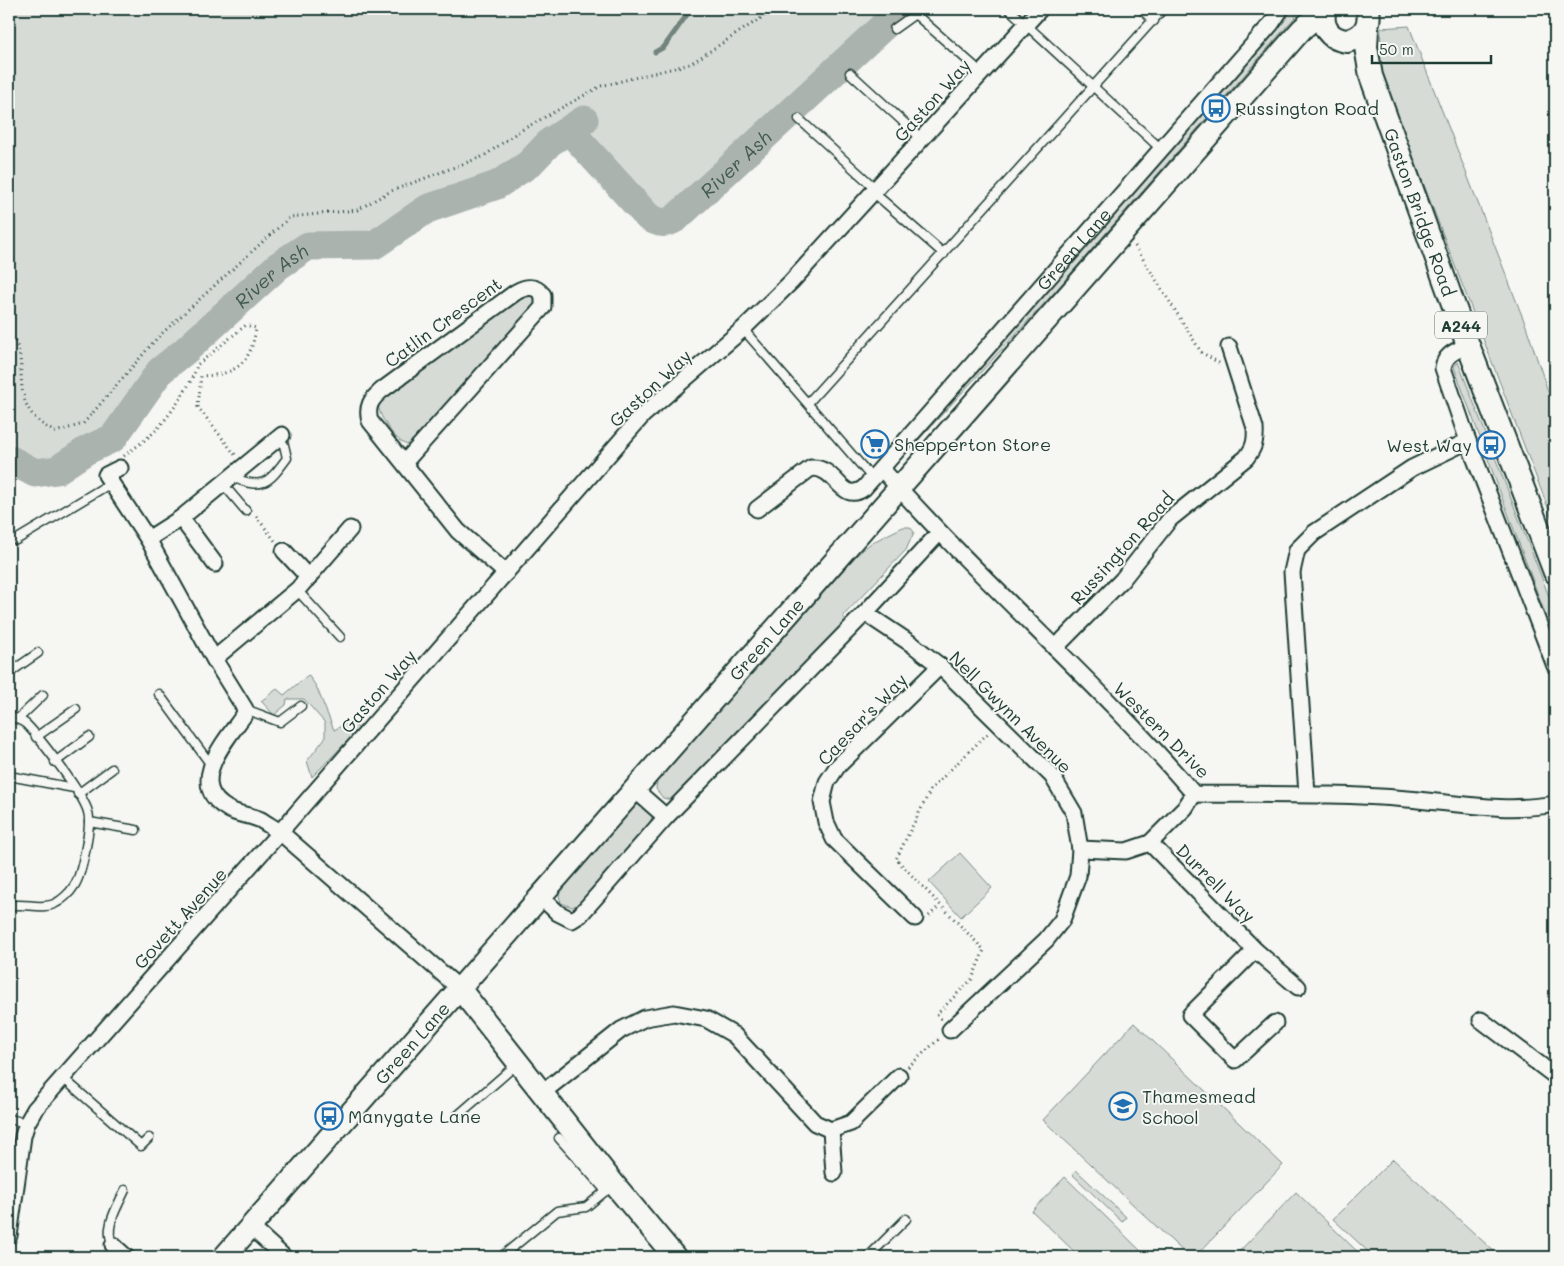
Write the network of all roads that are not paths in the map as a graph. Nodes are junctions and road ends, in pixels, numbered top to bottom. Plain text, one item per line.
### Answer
1 (1009, 9) edge
2 (1040, 9) edge
3 (1141, 9) edge
4 (1163, 9) edge
5 (1281, 9) edge
6 (1324, 9) edge
7 (1367, 19) edge
8 (1154, 21) junction
9 (1026, 24) junction
10 (894, 29) dead end
11 (1337, 38) junction
12 (1288, 48) junction
13 (850, 73) dead end
14 (982, 73) junction
15 (1371, 76) junction
16 (1095, 86) junction
17 (799, 118) dead end
18 (922, 139) junction
19 (1161, 149) junction
20 (875, 191) junction
21 (944, 254) junction
22 (744, 329) junction
23 (1468, 345) junction
24 (1229, 347) dead end
25 (808, 403) junction
26 (283, 440) joint
27 (1468, 441) junction
28 (404, 463) junction
29 (120, 468) road end
30 (877, 474) junction
31 (227, 481) junction
32 (111, 483) junction
33 (900, 489) junction
34 (757, 509) dead end
35 (246, 511) road end
36 (181, 518) junction
37 (350, 529) dead end
38 (939, 533) junction
39 (148, 539) junction
40 (16, 540) dead end
41 (284, 551) road end
42 (214, 564) dead end
43 (1555, 572) edge
44 (506, 573) junction
45 (309, 578) junction
46 (297, 590) junction
47 (865, 613) junction
48 (340, 637) dead end
49 (1055, 648) junction
50 (38, 653) dead end
51 (214, 659) junction
52 (940, 666) junction
53 (1555, 666) edge
54 (9, 673) edge
55 (159, 694) dead end
56 (43, 695) dead end
57 (302, 706) dead end
58 (76, 709) dead end
59 (245, 709) junction
60 (9, 716) edge
61 (18, 719) junction
62 (36, 737) junction
63 (89, 737) dead end
64 (55, 762) junction
65 (211, 765) junction
66 (112, 769) dead end
67 (9, 776) edge
68 (634, 790) junction
69 (76, 791) junction
70 (1194, 794) junction
71 (1307, 794) junction
72 (1555, 804) edge
73 (666, 817) junction
74 (89, 822) junction
75 (136, 830) dead end
76 (280, 832) junction
77 (1150, 843) junction
78 (1080, 849) junction
79 (540, 896) junction
80 (9, 906) edge
81 (915, 918) dead end
82 (1255, 950) junction
83 (1298, 987) dead end
84 (460, 989) junction
85 (1481, 1020) dead end
86 (1275, 1023) dead end
87 (950, 1030) road end
88 (518, 1063) junction
89 (899, 1076) road end
90 (1555, 1076) edge
91 (63, 1078) junction
92 (542, 1093) junction
93 (456, 1116) dead end
94 (9, 1119) edge
95 (27, 1123) junction
96 (831, 1130) junction
97 (149, 1138) dead end
98 (559, 1138) dead end
99 (834, 1173) dead end
100 (610, 1188) junction
101 (125, 1190) dead end
102 (10, 1212) edge
103 (906, 1219) dead end
104 (251, 1227) junction
105 (9, 1236) edge
106 (113, 1245) joint
107 (126, 1257) edge
108 (224, 1257) edge
109 (284, 1257) edge
110 (500, 1257) edge
111 (675, 1257) edge
112 (868, 1257) edge

1 - 9 lane
2 - 9 street, Gaston Way
3 - 8 lane
4 - 8 lane
5 - 19 street, Green Lane
6 - 11 main road
6 - 12 main road, Green Lane
7 - 11 main road
7 - 15 main road, Gaston Bridge Road / A244
8 - 16 lane
9 - 14 street, Gaston Way
9 - 16 lane
10 - 14 lane
11 - 12 main road, Green Lane
11 - 15 main road, Gaston Bridge Road / A244
12 - 33 main road, Green Lane
13 - 18 lane
14 - 18 street, Gaston Way
15 - 23 main road, Gaston Bridge Road / A244
16 - 19 lane
16 - 21 lane
17 - 20 lane
18 - 20 street, Gaston Way
19 - 30 street, Green Lane
20 - 21 lane
20 - 22 street, Gaston Way
21 - 25 lane
22 - 25 lane
22 - 44 street, Gaston Way
23 - 27 street
23 - 43 main road, Gaston Bridge Road / A244
24 - 49 street, Russington Road
25 - 30 lane
26 - 31 street
26 - 31 lane
27 - 53 street
27 - 71 street
28 - 28 street, Catlin Crescent
28 - 44 street, Catlin Crescent
29 - 32 street
30 - 33 street
30 - 34 street, Green Lane
31 - 35 lane
31 - 36 street
32 - 39 street
32 - 40 lane
33 - 38 street, Western Drive
33 - 68 main road, Green Lane
36 - 39 street
36 - 42 street
37 - 45 street
38 - 47 street
38 - 49 street, Western Drive
39 - 51 street
41 - 45 street
44 - 76 street, Gaston Way
45 - 46 street
46 - 48 lane
46 - 51 street
47 - 52 street, Nell Gwynn Avenue
47 - 73 street
49 - 70 street, Western Drive
50 - 54 lane
51 - 59 street
52 - 78 street, Nell Gwynn Avenue
52 - 81 street, Caesar's Way
55 - 65 lane
56 - 61 lane
57 - 59 lane
58 - 62 lane
59 - 65 street
60 - 61 lane
61 - 62 lane
62 - 64 lane
63 - 64 lane
64 - 69 lane
65 - 76 street
66 - 69 lane
67 - 69 lane
68 - 73 street
68 - 79 main road, Green Lane
69 - 74 lane
70 - 71 street, Western Drive
70 - 77 street, Durrell Way
71 - 72 street, Western Drive
73 - 79 street
74 - 75 lane
74 - 80 lane
76 - 84 street
76 - 91 street, Govett Avenue
77 - 78 street, Durrell Way
77 - 82 street, Durrell Way
78 - 87 street, Nell Gwynn Avenue
79 - 84 main road, Green Lane
82 - 83 street, Durrell Way
82 - 86 street, Durrell Way
84 - 88 main road
84 - 104 main road, Green Lane
85 - 90 street
88 - 92 main road
88 - 93 lane
89 - 96 street
91 - 95 street, Govett Avenue
91 - 97 lane
92 - 96 street
92 - 100 main road
94 - 95 lane
95 - 102 street, Govett Avenue
96 - 99 street
98 - 100 lane
100 - 110 lane
100 - 111 main road
101 - 106 lane
102 - 105 street, Govett Avenue
103 - 112 lane
104 - 108 main road, Green Lane
104 - 109 street
106 - 107 street

